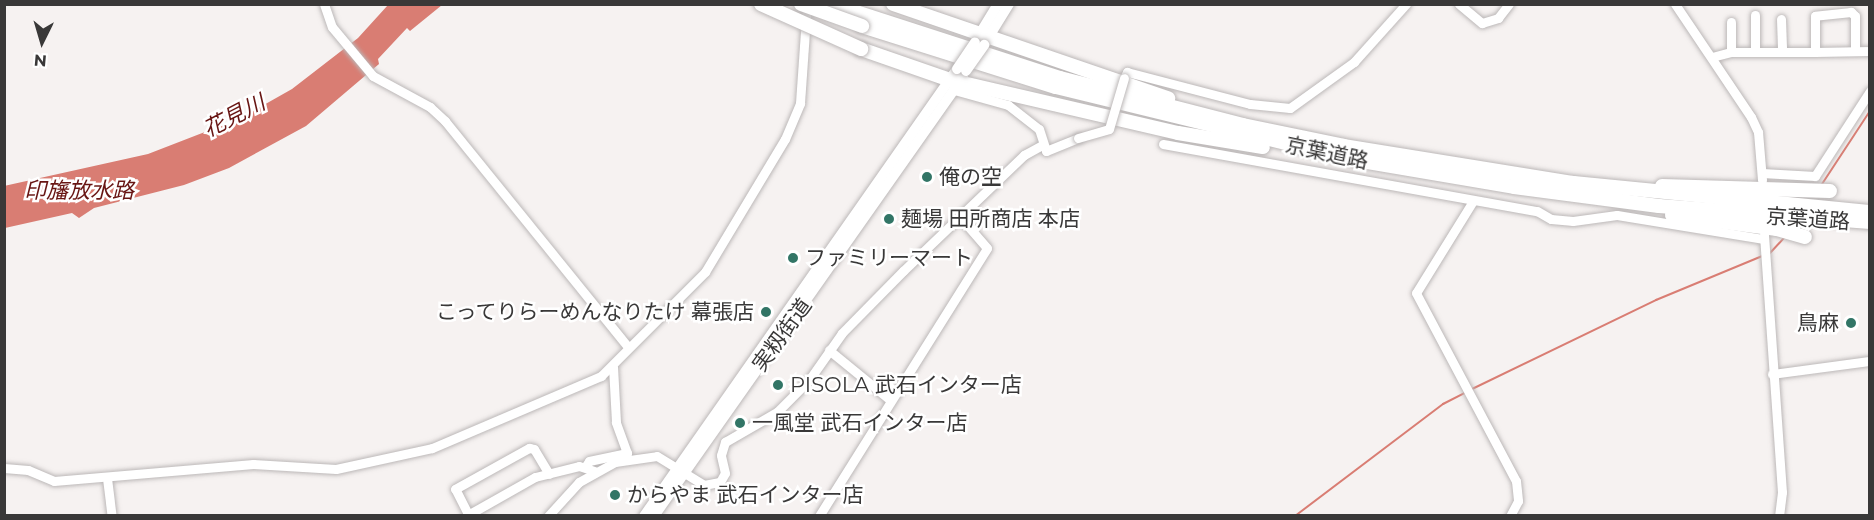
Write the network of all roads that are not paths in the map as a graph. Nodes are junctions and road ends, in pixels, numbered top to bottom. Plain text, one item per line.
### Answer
1 (324, 4) edge
2 (762, 4) edge
3 (801, 4) edge
4 (807, 4) edge
5 (831, 4) edge
6 (893, 4) edge
7 (998, 4) edge
8 (1009, 4) edge
9 (1406, 4) edge
10 (1459, 4) edge
11 (1509, 4) edge
12 (1675, 4) edge
13 (1755, 15) dead end
14 (1781, 19) dead end
15 (864, 21) junction
16 (1731, 22) dead end
17 (982, 39) junction
18 (1855, 51) junction
19 (1869, 51) edge
20 (1731, 52) junction
21 (1755, 52) junction
22 (1782, 52) junction
23 (1815, 52) junction
24 (1712, 57) junction
25 (958, 78) junction
26 (1869, 91) edge
27 (1163, 144) dead end
28 (1042, 146) junction
29 (1344, 146) junction
30 (1356, 160) junction
31 (1575, 189) junction
32 (1830, 191) dead end
33 (1473, 201) junction
34 (1869, 212) edge
35 (961, 218) junction
36 (1869, 222) edge
37 (1805, 237) dead end
38 (628, 347) junction
39 (829, 350) junction
40 (1869, 361) edge
41 (613, 367) junction
42 (1772, 374) junction
43 (891, 400) junction
44 (4, 468) edge
45 (590, 469) junction
46 (681, 469) junction
47 (549, 474) junction
48 (107, 478) junction
49 (467, 515) edge
50 (112, 516) edge
51 (548, 516) edge
52 (644, 516) edge
53 (654, 516) edge
54 (819, 516) edge
55 (1510, 516) edge
56 (1779, 516) edge

1 - 38 street
2 - 25 highway, bridge
3 - 15 highway, 京葉道路, bridge
4 - 38 street
5 - 15 highway, 京葉道路
6 - 17 highway
7 - 17 main road, 実籾街道
8 - 17 main road, 実籾街道
9 - 28 street, bridge
10 - 11 street
12 - 24 street
13 - 21 street
14 - 22 street
15 - 29 highway, 京葉道路
15 - 30 highway, 京葉道路
16 - 20 street
17 - 25 main road, 実籾街道, bridge
17 - 29 highway
18 - 19 street
18 - 23 street
18 - 23 street
20 - 21 street
20 - 24 street
21 - 22 street
22 - 23 street
24 - 26 street
25 - 28 street
25 - 30 highway
25 - 46 main road, 実籾街道
27 - 33 street
28 - 35 street
29 - 31 highway, 京葉道路
30 - 31 highway, 京葉道路
31 - 32 highway
31 - 34 highway, 京葉道路
31 - 36 highway, 京葉道路
31 - 37 highway
33 - 42 street
33 - 55 street
35 - 39 street
35 - 43 street
38 - 41 street
39 - 43 street
39 - 46 street
40 - 42 street
41 - 45 street
41 - 48 street
42 - 56 street
43 - 54 street
44 - 48 street
45 - 46 street
45 - 47 street
45 - 51 street
46 - 52 main road, 実籾街道
46 - 53 main road, 実籾街道
47 - 49 street
47 - 49 street
48 - 50 street

